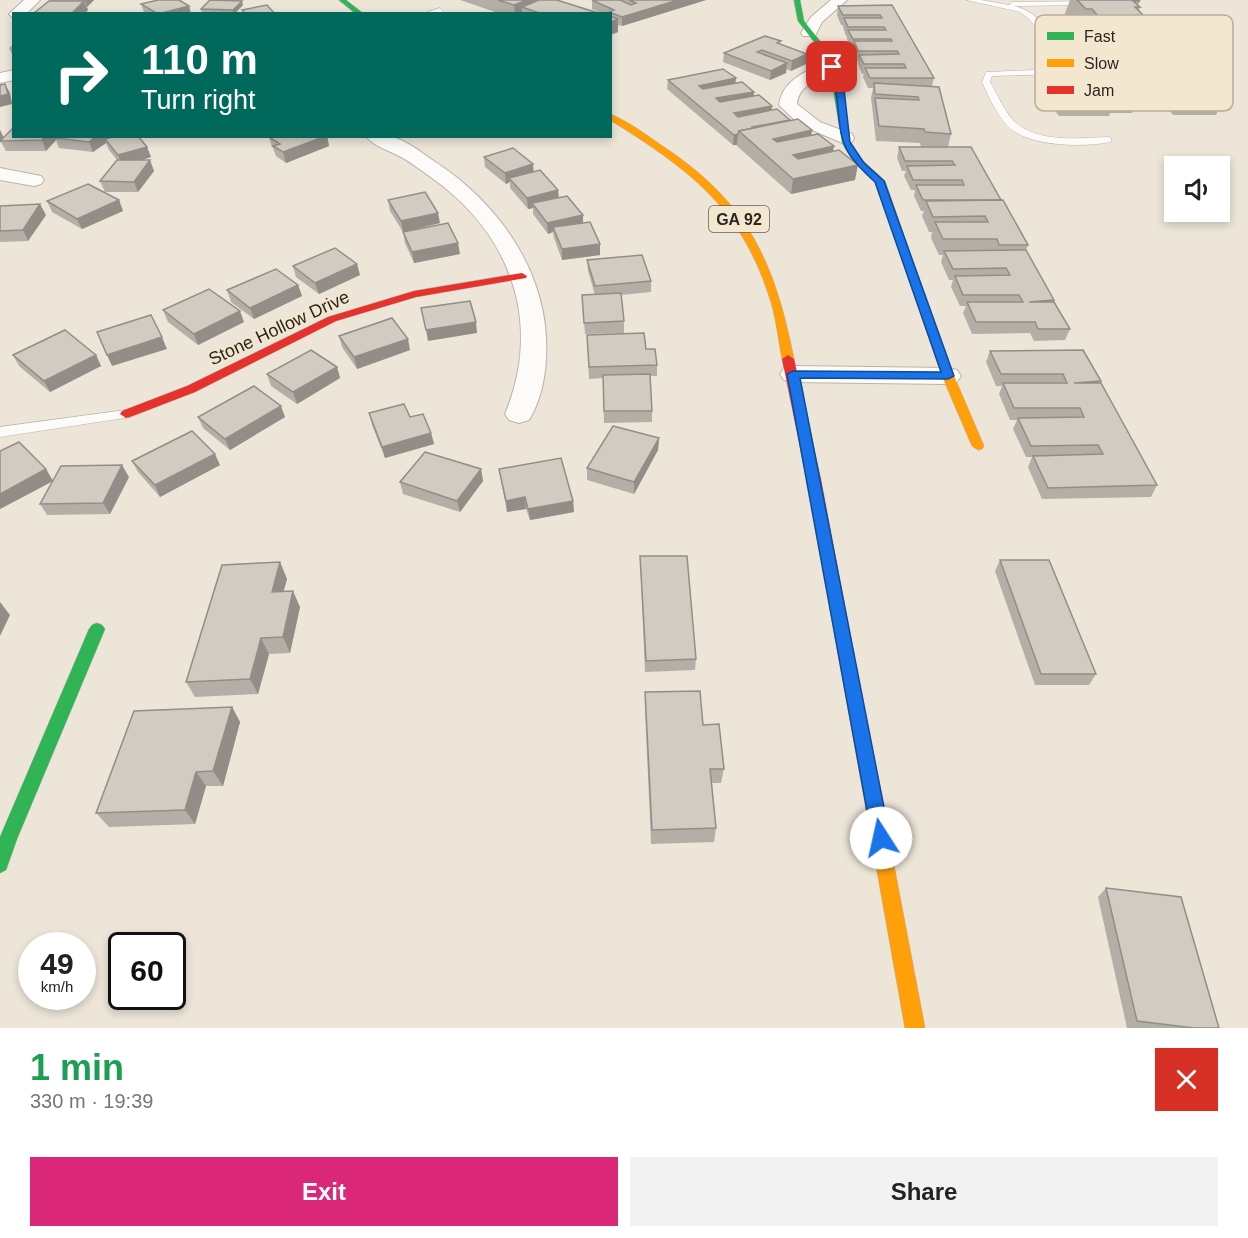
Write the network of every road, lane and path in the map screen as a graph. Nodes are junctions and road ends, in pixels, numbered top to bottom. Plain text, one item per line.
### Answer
1 (33, 0) edge
2 (342, 0) edge
3 (797, 0) edge
4 (840, 0) edge
5 (970, 0) edge
6 (1094, 3) edge
7 (1002, 5) junction
8 (440, 10) dead end
9 (19, 12) edge
10 (359, 12) edge
11 (436, 12) edge
12 (1035, 21) edge
13 (809, 33) junction
14 (832, 67) junction
15 (1035, 72) edge
16 (612, 117) edge
17 (379, 138) edge
18 (845, 138) junction
19 (1108, 140) dead end
20 (0, 174) edge
21 (34, 180) dead end
22 (522, 276) junction
23 (793, 374) junction
24 (948, 376) junction
25 (126, 414) joint
26 (519, 414) dead end
27 (0, 432) edge
28 (978, 446) dead end
29 (97, 629) dead end
30 (0, 864) edge
31 (915, 1028) edge

1 - 9 street
2 - 10 street
3 - 13 street
4 - 13 street
5 - 7 lane
6 - 7 lane
7 - 12 lane
8 - 11 lane
13 - 14 street
14 - 18 street
14 - 18 street
15 - 19 lane
16 - 23 street, GA 92
17 - 22 street
18 - 24 street
20 - 21 street
22 - 25 street, Stone Hollow Drive
22 - 26 street
23 - 24 street
23 - 31 street, GA 92
24 - 28 street
25 - 27 lane
29 - 30 street

